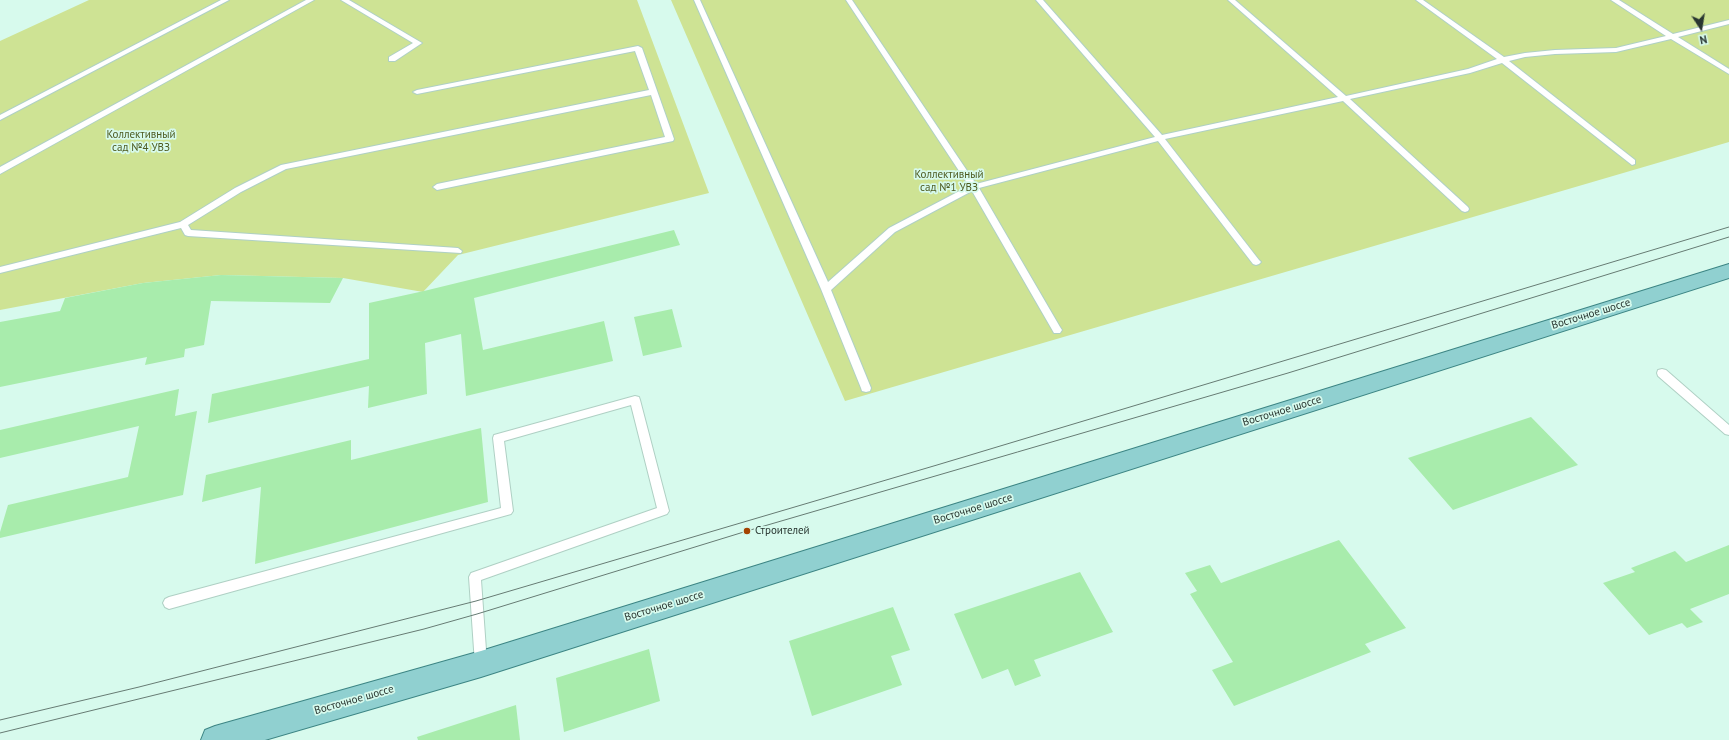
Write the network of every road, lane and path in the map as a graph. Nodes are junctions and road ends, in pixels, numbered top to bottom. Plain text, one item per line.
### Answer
1 (226, 0) edge
2 (311, 0) edge
3 (344, 0) edge
4 (697, 0) edge
5 (849, 0) edge
6 (1039, 0) edge
7 (1231, 0) edge
8 (1419, 0) edge
9 (1614, 0) edge
10 (1729, 22) edge
11 (1672, 36) junction
12 (392, 58) dead end
13 (1503, 60) junction
14 (1729, 72) edge
15 (417, 92) dead end
16 (653, 92) junction
17 (1344, 98) junction
18 (0, 118) edge
19 (1160, 138) junction
20 (1632, 162) dead end
21 (0, 171) edge
22 (437, 187) dead end
23 (974, 187) junction
24 (1465, 209) dead end
25 (183, 224) junction
26 (458, 251) dead end
27 (1256, 262) dead end
28 (0, 270) edge
29 (1729, 271) edge
30 (826, 289) junction
31 (1057, 330) dead end
32 (1662, 374) dead end
33 (866, 388) dead end
34 (1729, 431) edge
35 (169, 603) dead end
36 (481, 664) junction
37 (214, 740) edge

1 - 18 lane
2 - 21 lane
3 - 12 lane
4 - 30 lane
5 - 23 lane
6 - 19 lane
7 - 17 lane
8 - 13 lane
9 - 11 lane
10 - 11 lane
11 - 13 lane
11 - 14 lane
13 - 17 lane
13 - 20 lane
15 - 16 lane
16 - 22 lane
16 - 25 lane
17 - 19 lane
17 - 24 lane
19 - 23 lane
19 - 27 lane
23 - 30 lane
23 - 31 lane
25 - 26 lane
25 - 28 lane
29 - 36 main road, Восточное шоссе
30 - 33 lane
32 - 34 lane
35 - 36 lane
36 - 37 main road, Восточное шоссе

